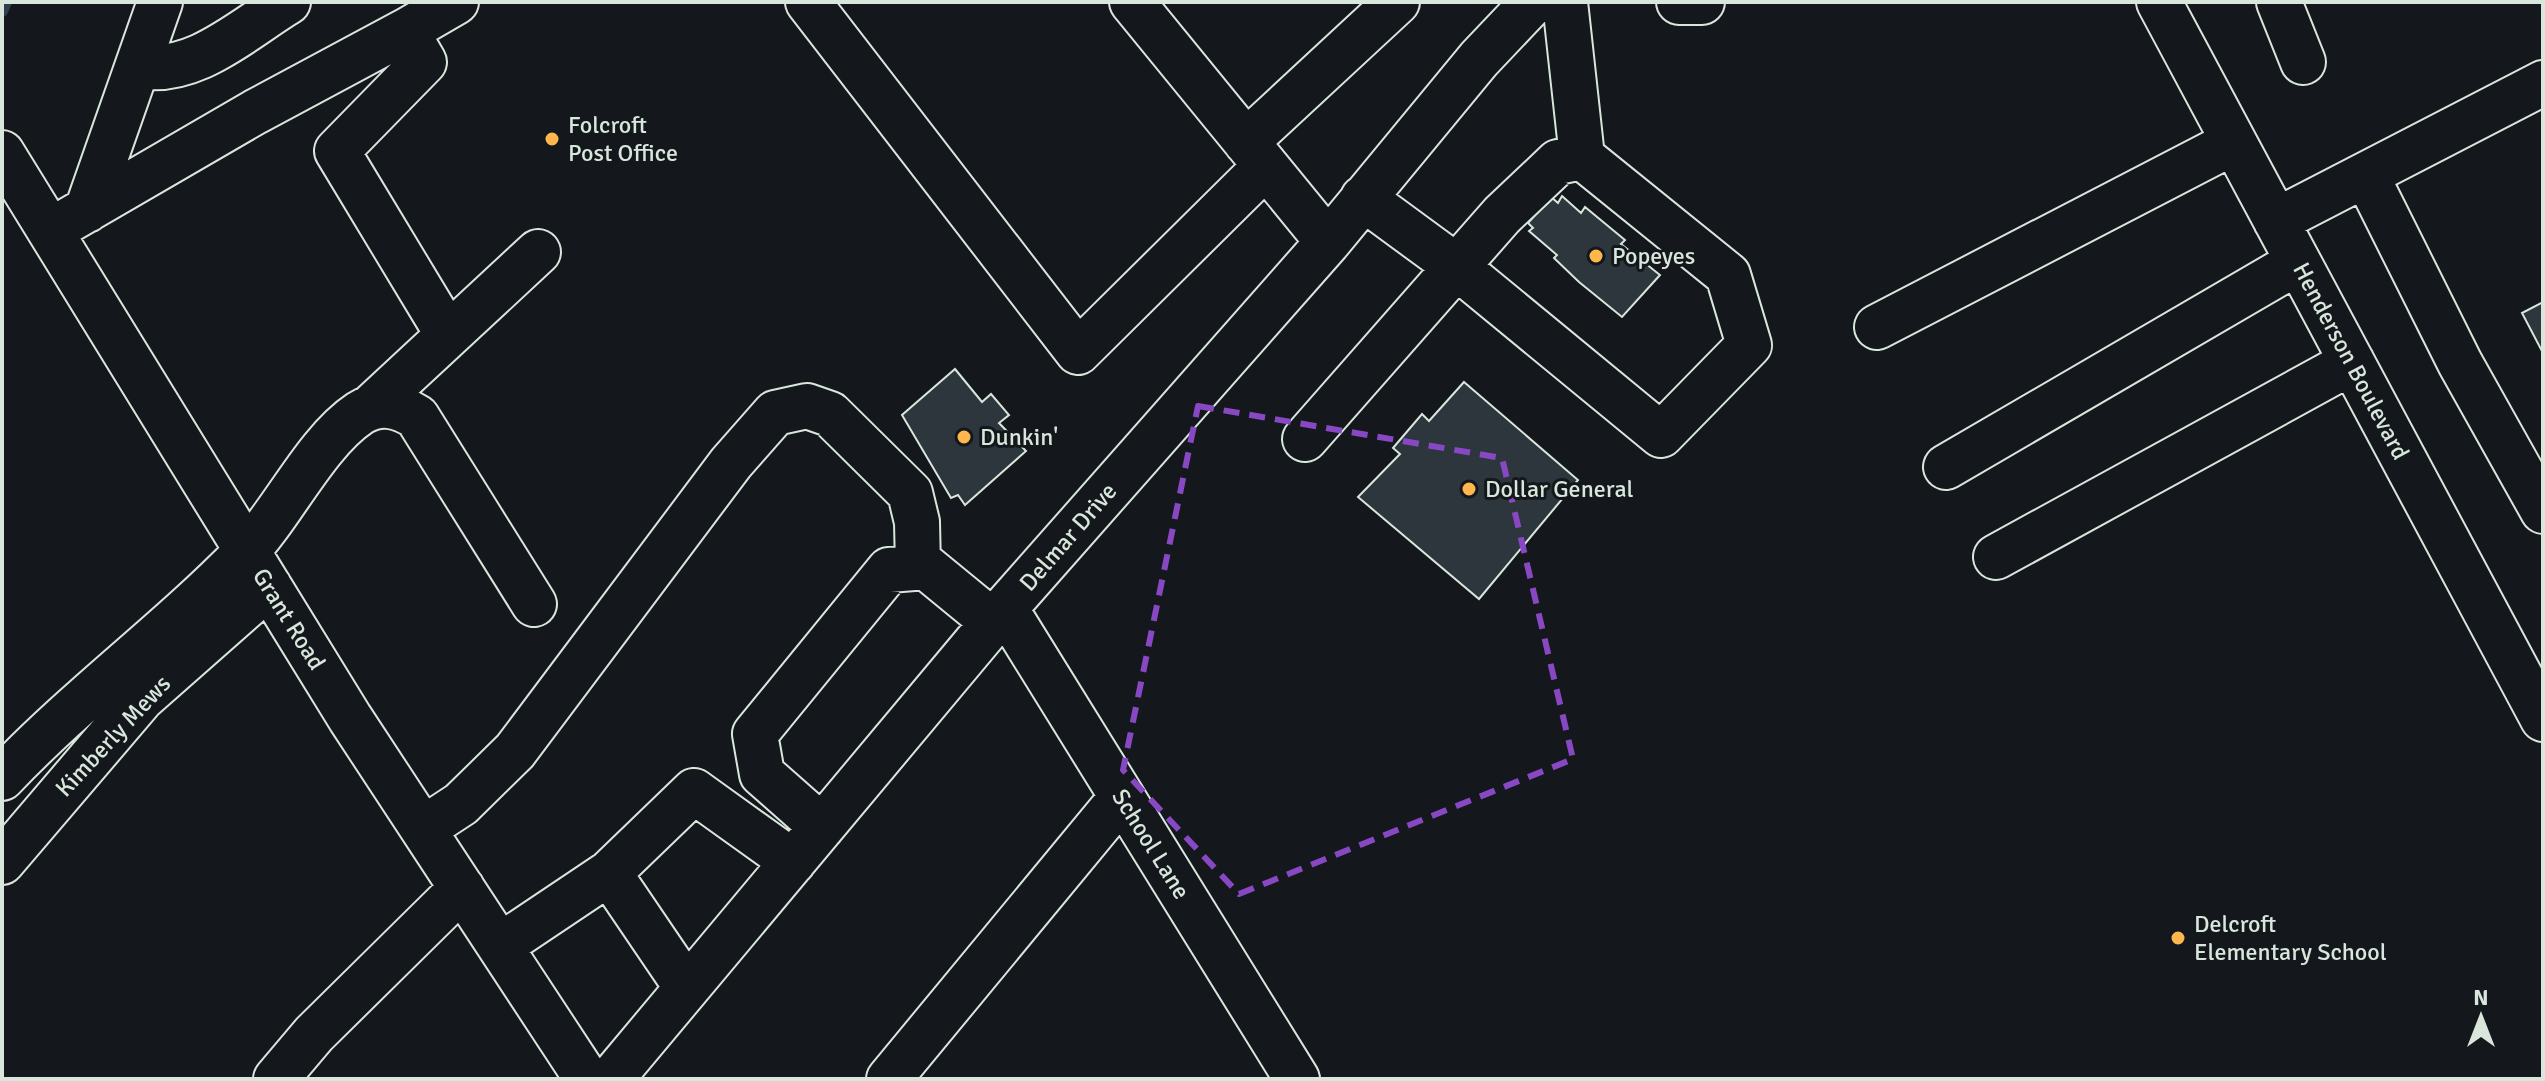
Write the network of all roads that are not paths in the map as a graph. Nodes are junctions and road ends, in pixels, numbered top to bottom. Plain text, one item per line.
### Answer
1 (160, 2) edge
2 (288, 2) edge
3 (456, 2) edge
4 (808, 2) edge
5 (1132, 2) edge
6 (1397, 2) edge
7 (1533, 2) edge
8 (1565, 2) edge
9 (1679, 2) edge
10 (1702, 2) edge
11 (2159, 2) edge
12 (2279, 2) edge
13 (406, 31) junction
14 (2303, 62) dead end
15 (138, 66) junction
16 (2543, 83) edge
17 (2234, 142) junction
18 (2, 153) edge
19 (1256, 154) junction
20 (1582, 157) junction
21 (2366, 175) junction
22 (1363, 198) junction
23 (87, 210) junction
24 (2276, 221) junction
25 (50, 231) junction
26 (1328, 242) junction
27 (538, 252) dead end
28 (2298, 262) junction
29 (1457, 267) junction
30 (1877, 327) dead end
31 (448, 335) junction
32 (2352, 362) junction
33 (370, 408) junction
34 (1305, 439) dead end
35 (1946, 467) dead end
36 (2543, 511) edge
37 (1996, 557) dead end
38 (918, 567) junction
39 (258, 568) junction
40 (534, 604) dead end
41 (999, 615) junction
42 (2543, 719) edge
43 (2, 778) edge
44 (1122, 797) junction
45 (822, 827) junction
46 (423, 829) junction
47 (2, 862) edge
48 (793, 862) junction
49 (609, 873) junction
50 (462, 888) junction
51 (500, 946) junction
52 (687, 988) junction
53 (276, 1079) edge
54 (587, 1079) edge
55 (611, 1079) edge
56 (889, 1079) edge
57 (1297, 1079) edge

1 - 15 street
2 - 15 street
3 - 13 street
4 - 19 street
5 - 19 street
6 - 19 street
7 - 22 street, Delmar Drive
8 - 20 street
9 - 10 street
11 - 17 street, Henderson Boulevard
12 - 14 street
13 - 23 street
13 - 31 street
15 - 23 street
16 - 21 street
17 - 24 street, Henderson Boulevard
17 - 30 street
18 - 25 street, Grant Road
19 - 26 street
20 - 29 street
20 - 29 street
21 - 24 street
21 - 36 street
22 - 26 street, Delmar Drive
22 - 29 street
23 - 25 street
24 - 28 street, Henderson Boulevard
25 - 39 street, Grant Road
26 - 41 street, Delmar Drive
27 - 31 street
28 - 32 street, Henderson Boulevard
28 - 35 street
29 - 34 street
31 - 33 street
32 - 37 street
32 - 42 street, Henderson Boulevard
33 - 39 street
33 - 40 street
38 - 41 street, School Lane
38 - 45 street
38 - 46 street
39 - 43 street
39 - 46 street, Grant Road
39 - 47 street, Kimberly Mews
41 - 44 street, School Lane
41 - 45 street, Delmar Drive
44 - 56 street
44 - 57 street, School Lane
45 - 48 street, Delmar Drive
46 - 50 street, Grant Road
48 - 49 street
48 - 52 street, Delmar Drive
49 - 51 street
49 - 52 street
50 - 51 street, Grant Road
50 - 53 street
51 - 54 street, Grant Road
52 - 55 street, Delmar Drive

